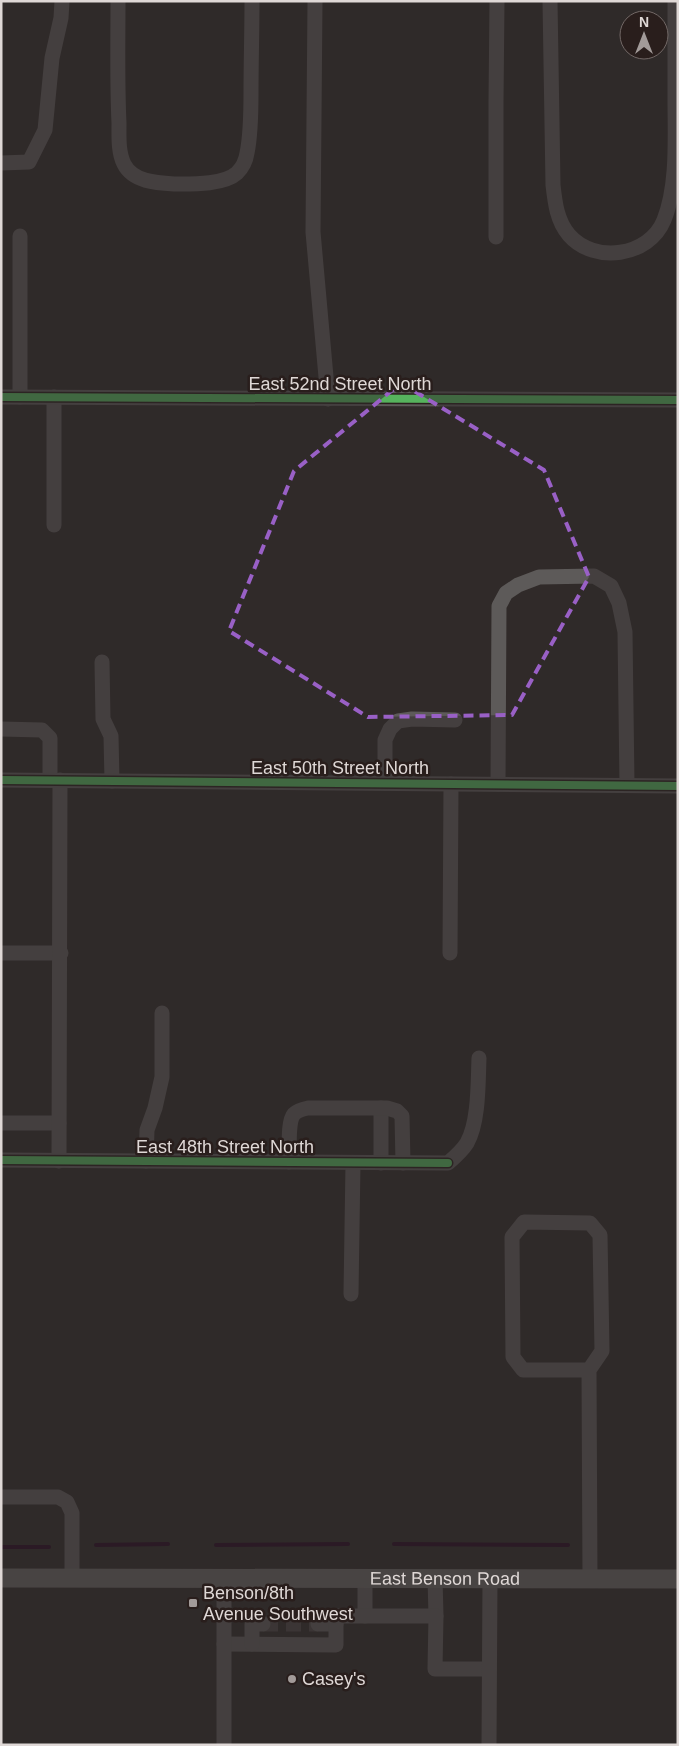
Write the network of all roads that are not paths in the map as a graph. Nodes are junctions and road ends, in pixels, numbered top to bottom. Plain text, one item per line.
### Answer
1 (62, 1) edge
2 (118, 1) edge
3 (252, 1) edge
4 (315, 1) edge
5 (497, 1) edge
6 (550, 1) edge
7 (675, 1) edge
8 (1, 164) edge
9 (20, 236) dead end
10 (496, 237) dead end
11 (1, 397) edge
12 (20, 397) junction
13 (54, 397) junction
14 (328, 399) junction
15 (678, 400) edge
16 (54, 525) dead end
17 (102, 662) dead end
18 (455, 720) dead end
19 (1, 729) edge
20 (1, 780) edge
21 (55, 780) junction
22 (112, 781) junction
23 (385, 783) junction
24 (450, 784) junction
25 (498, 784) junction
26 (627, 785) junction
27 (678, 786) edge
28 (1, 953) edge
29 (60, 953) junction
30 (450, 953) dead end
31 (162, 1013) dead end
32 (479, 1058) dead end
33 (381, 1108) junction
34 (1, 1123) edge
35 (59, 1123) junction
36 (1, 1160) edge
37 (59, 1161) junction
38 (146, 1161) junction
39 (290, 1162) junction
40 (353, 1163) junction
41 (382, 1163) junction
42 (404, 1163) junction
43 (351, 1294) dead end
44 (590, 1370) junction
45 (1, 1497) edge
46 (1, 1578) edge
47 (72, 1578) junction
48 (224, 1578) junction
49 (365, 1578) junction
50 (435, 1578) junction
51 (490, 1578) junction
52 (590, 1579) junction
53 (678, 1579) edge
54 (365, 1616) junction
55 (436, 1616) junction
56 (318, 1629) tunnel mouth
57 (336, 1629) junction
58 (224, 1644) junction
59 (489, 1669) junction
60 (224, 1745) edge
61 (489, 1745) edge

1 - 8 street
2 - 3 street
4 - 14 street
5 - 10 street
6 - 7 street
9 - 12 street
11 - 12 street, East 52nd Street North
12 - 13 street, East 52nd Street North
13 - 14 street, East 52nd Street North
13 - 16 street
14 - 15 street, East 52nd Street North
17 - 22 street
18 - 23 street
19 - 21 street
20 - 21 street, East 50th Street North
21 - 22 street, East 50th Street North
21 - 29 street
22 - 23 street, East 50th Street North
23 - 24 street, East 50th Street North
24 - 25 street, East 50th Street North
24 - 30 street
25 - 26 street, East 50th Street North
25 - 26 street
26 - 27 street, East 50th Street North
28 - 29 street
29 - 35 street
31 - 38 street
32 - 42 street, East 48th Street North
33 - 39 street
33 - 41 street
33 - 42 street
34 - 35 street
35 - 37 street
36 - 37 street, East 48th Street North
37 - 38 street, East 48th Street North
38 - 39 street, East 48th Street North
39 - 40 street, East 48th Street North
40 - 41 street, East 48th Street North
40 - 43 street
41 - 42 street, East 48th Street North
44 - 44 street
44 - 52 street
45 - 47 street
46 - 47 main road, East Benson Road
47 - 48 main road, East Benson Road
48 - 49 main road, East Benson Road
48 - 58 street
49 - 50 main road, East Benson Road
49 - 54 street
50 - 51 main road, East Benson Road
50 - 55 street
51 - 52 main road, East Benson Road
51 - 59 street
52 - 53 main road, East Benson Road
54 - 55 street
54 - 57 street
55 - 59 street
56 - 57 street
57 - 58 street
58 - 60 street
59 - 61 street

